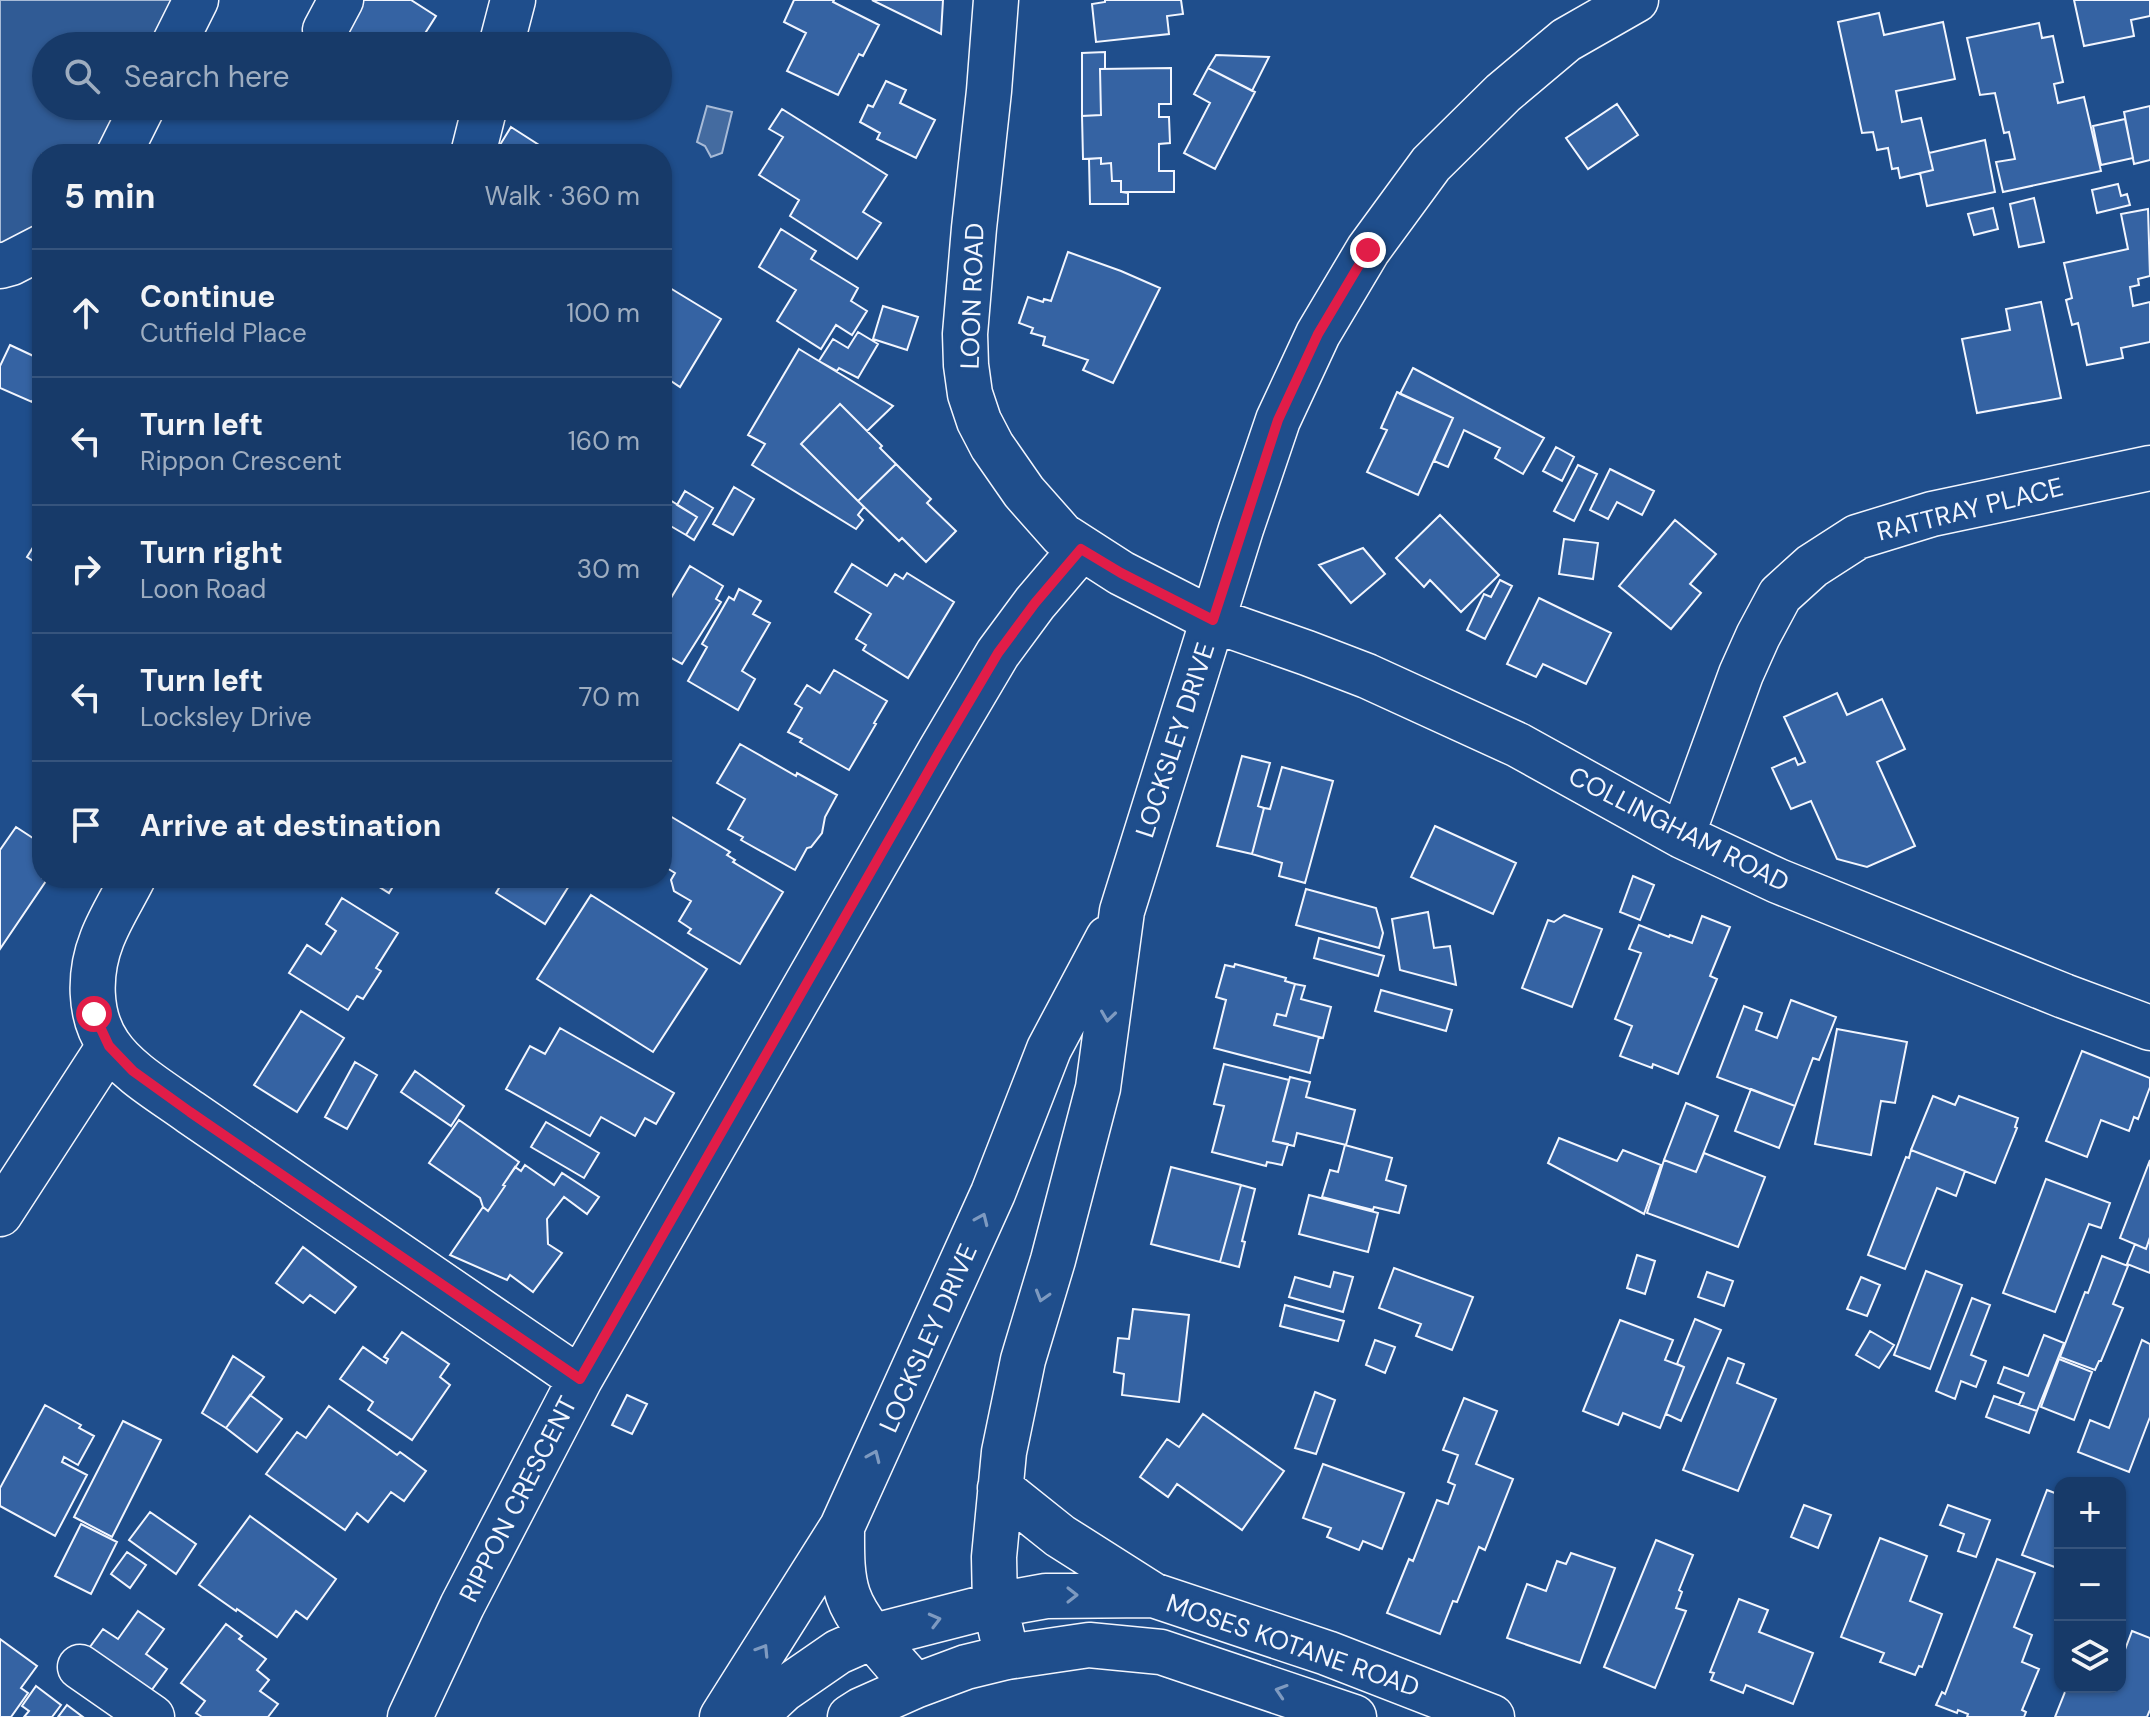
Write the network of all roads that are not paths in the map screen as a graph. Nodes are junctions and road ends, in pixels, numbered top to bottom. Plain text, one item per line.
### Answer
1 (196, 0) edge
2 (513, 0) edge
3 (996, 0) edge
4 (1636, 0) edge
5 (180, 32) edge
6 (505, 32) edge
7 (136, 120) edge
8 (482, 120) edge
9 (124, 144) edge
10 (476, 144) edge
11 (32, 252) edge
12 (0, 266) edge
13 (2150, 468) edge
14 (1081, 549) junction
15 (1213, 620) junction
16 (1682, 836) junction
17 (128, 888) edge
18 (1122, 911) junction
19 (2150, 1028) edge
20 (109, 1046) junction
21 (0, 1214) edge
22 (580, 1379) junction
23 (1000, 1488) junction
24 (842, 1527) junction
25 (1153, 1595) junction
26 (995, 1605) junction
27 (874, 1636) junction
28 (1007, 1657) junction
29 (80, 1667) dead end
30 (915, 1686) junction
31 (152, 1717) edge
32 (410, 1717) edge
33 (722, 1717) edge
34 (754, 1717) edge
35 (850, 1717) edge
36 (1354, 1717) edge
37 (1492, 1717) edge

1 - 5 street
2 - 6 street
3 - 14 street, LOON ROAD
4 - 15 street, LOCKSLEY DRIVE
7 - 9 street
8 - 10 street
11 - 12 street
13 - 16 street, RATTRAY PLACE
14 - 15 street, LOON ROAD
14 - 22 street, RIPPON CRESCENT
15 - 16 street, COLLINGHAM ROAD
15 - 18 street, LOCKSLEY DRIVE
16 - 19 street, COLLINGHAM ROAD
17 - 20 street
18 -> 23 street, LOCKSLEY DRIVE
24 -> 18 street, LOCKSLEY DRIVE
20 - 21 street
20 - 22 street
22 - 32 street, RIPPON CRESCENT
23 - 25 street
23 - 26 street, LOCKSLEY DRIVE
24 - 27 street, LOCKSLEY DRIVE
33 -> 24 street
26 -> 25 street, MOSES KOTANE ROAD
25 - 37 street, MOSES KOTANE ROAD
27 -> 26 street, MOSES KOTANE ROAD
26 - 28 street, LOCKSLEY DRIVE
27 - 30 street, LOCKSLEY DRIVE
27 - 34 street
28 - 30 street, MOSES KOTANE ROAD
36 -> 28 street, MOSES KOTANE ROAD
29 - 31 street
30 - 35 street

